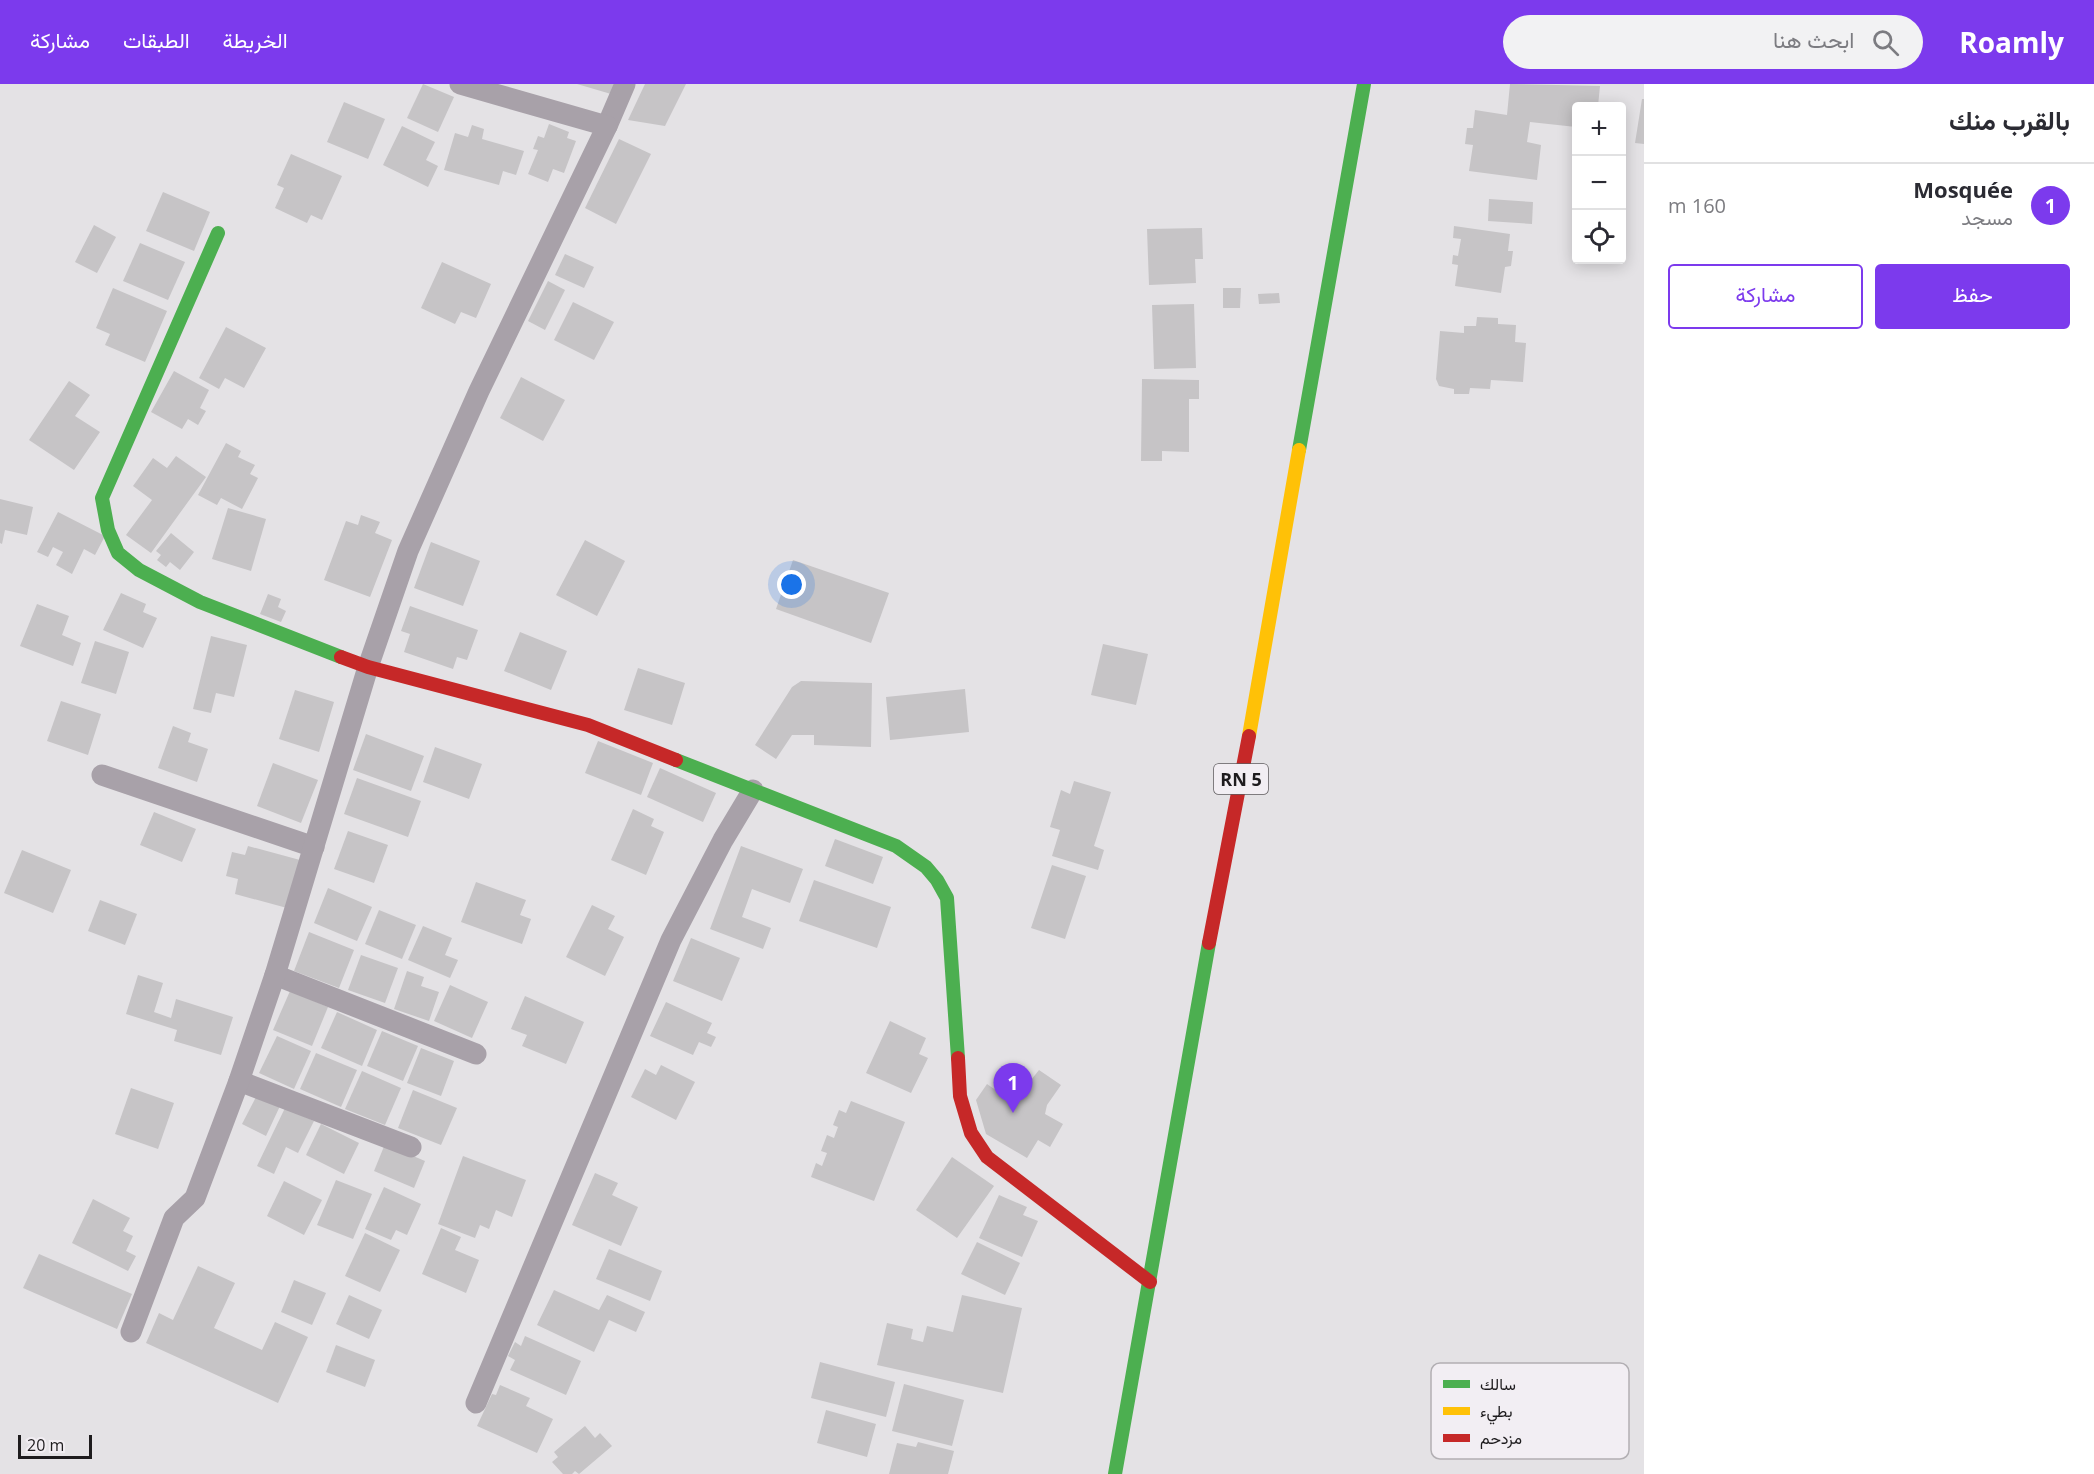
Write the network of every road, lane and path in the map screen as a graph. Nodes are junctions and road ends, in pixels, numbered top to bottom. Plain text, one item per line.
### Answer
1 (460, 84) edge
2 (625, 84) edge
3 (1364, 84) edge
4 (607, 126) junction
5 (218, 233) dead end
6 (368, 667) junction
7 (102, 775) dead end
8 (753, 790) junction
9 (314, 847) junction
10 (275, 975) junction
11 (476, 1054) dead end
12 (239, 1081) junction
13 (411, 1147) dead end
14 (1150, 1282) junction
15 (131, 1332) dead end
16 (476, 1403) dead end
17 (1115, 1474) edge

1 - 4 street
2 - 4 street
3 - 14 street, RN 5
4 - 6 street
5 - 6 street
6 - 8 street
6 - 9 street
7 - 9 street
8 - 14 street
8 - 16 street
9 - 10 street
10 - 11 street
10 - 12 street
12 - 13 street
12 - 15 street
14 - 17 street, RN 5

